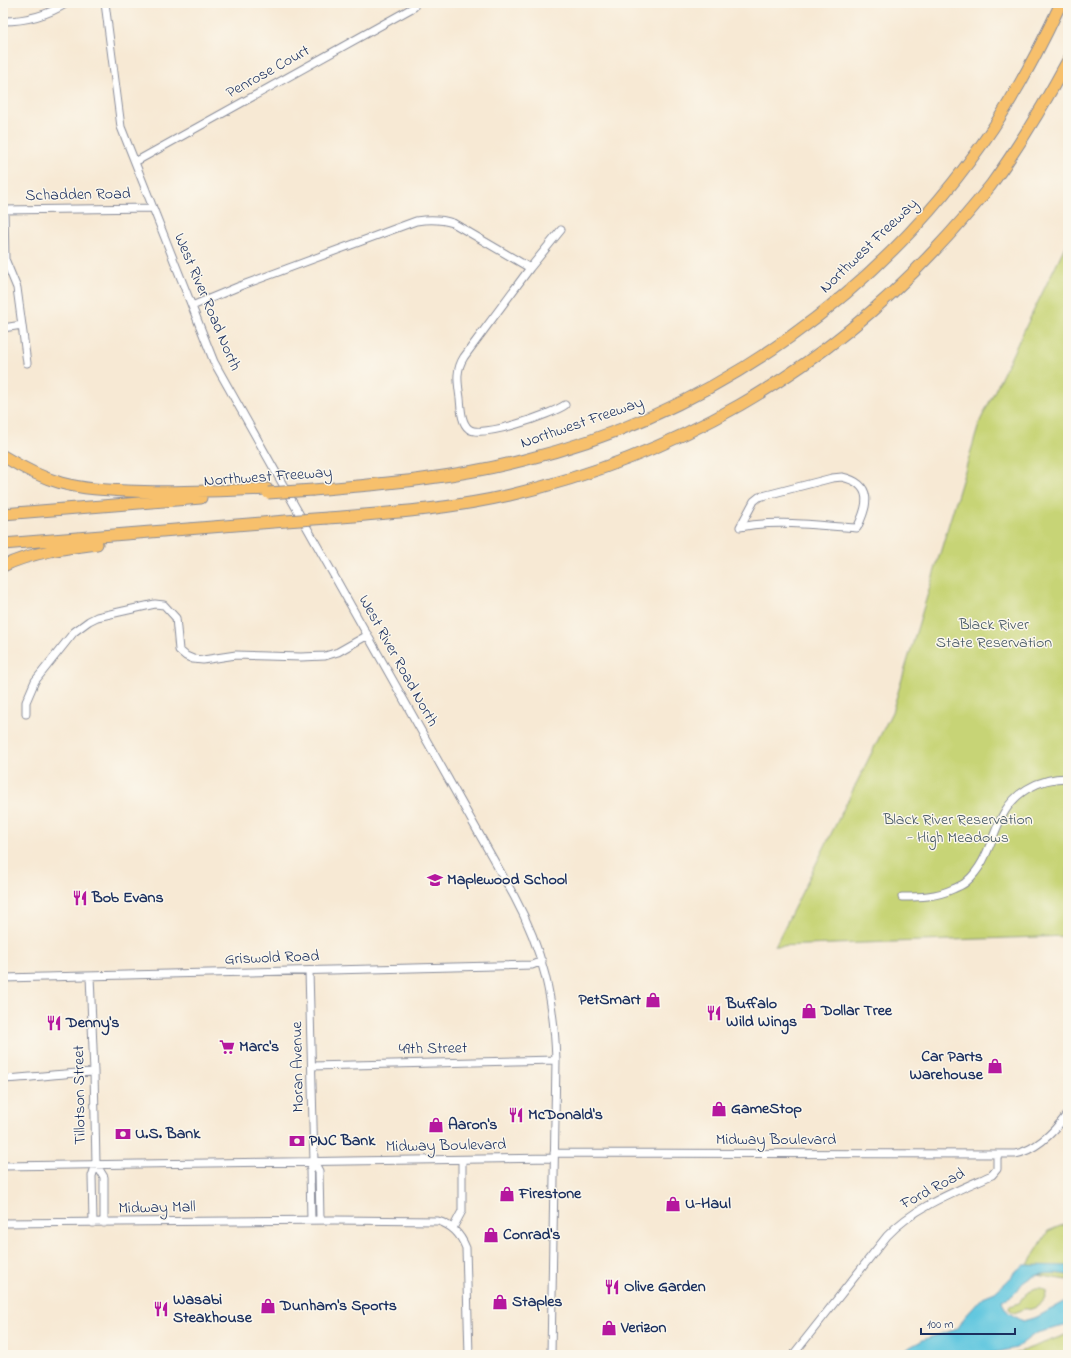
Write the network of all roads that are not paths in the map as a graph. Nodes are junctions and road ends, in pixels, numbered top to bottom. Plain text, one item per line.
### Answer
1 (67, 3) edge
2 (105, 3) edge
3 (1061, 3) edge
4 (414, 7) dead end
5 (3, 21) edge
6 (1068, 60) edge
7 (135, 162) junction
8 (153, 208) junction
9 (4, 210) edge
10 (561, 230) dead end
11 (530, 268) junction
12 (192, 306) junction
13 (22, 325) junction
14 (3, 328) edge
15 (27, 363) dead end
16 (565, 405) dead end
17 (3, 456) edge
18 (268, 491) junction
19 (3, 514) edge
20 (757, 523) joint
21 (242, 525) junction
22 (3, 544) edge
23 (3, 566) edge
24 (368, 635) junction
25 (26, 714) dead end
26 (1068, 778) edge
27 (902, 897) dead end
28 (542, 961) junction
29 (309, 971) junction
30 (90, 976) junction
31 (3, 978) edge
32 (556, 1060) junction
33 (312, 1066) junction
34 (94, 1072) junction
35 (3, 1079) edge
36 (1068, 1113) edge
37 (997, 1154) junction
38 (554, 1156) junction
39 (462, 1160) junction
40 (314, 1162) junction
41 (96, 1164) junction
42 (3, 1166) edge
43 (311, 1220) junction
44 (320, 1220) junction
45 (3, 1223) edge
46 (93, 1223) junction
47 (104, 1223) junction
48 (453, 1228) junction
49 (469, 1355) edge
50 (551, 1355) edge
51 (793, 1355) edge

1 - 5 street
2 - 7 street, West River Road North
3 - 18 highway, Northwest Freeway
4 - 7 street, Penrose Court
6 - 21 highway, bridge
7 - 8 street, West River Road North
8 - 9 street, Schadden Road
8 - 12 street, West River Road North
9 - 13 street
10 - 11 street
11 - 12 street
11 - 16 street
12 - 24 street, West River Road North
13 - 14 street
13 - 15 street
17 - 18 highway
18 - 19 highway, Northwest Freeway
20 - 20 street
21 - 22 highway
21 - 23 highway
24 - 25 street
24 - 28 street, West River Road North
26 - 27 street
28 - 29 street, Griswold Road
28 - 32 street, West River Road North
29 - 30 street, Griswold Road
29 - 33 street, Moran Avenue
30 - 31 street, Griswold Road
30 - 34 street, Tillotson Street
32 - 33 street, 49th Street
32 - 38 street, West River Road North
33 - 40 street, Moran Avenue
34 - 35 street
34 - 41 street, Tillotson Street
36 - 37 street
37 - 38 street, Midway Boulevard
37 - 51 street, Ford Road
38 - 39 street, Midway Boulevard
38 - 50 street, West River Road North
39 - 40 street, Midway Boulevard
39 - 48 street
40 - 41 street, Midway Boulevard
40 - 43 street, Moran Avenue
40 - 44 street, Moran Avenue
41 - 42 street, Midway Boulevard
41 - 46 street, Tillotson Street
41 - 47 street, Tillotson Street
43 - 44 street, Midway Mall
43 - 47 street, Midway Mall
44 - 48 street
45 - 46 street, Midway Mall
46 - 47 street, Midway Mall
48 - 49 street

